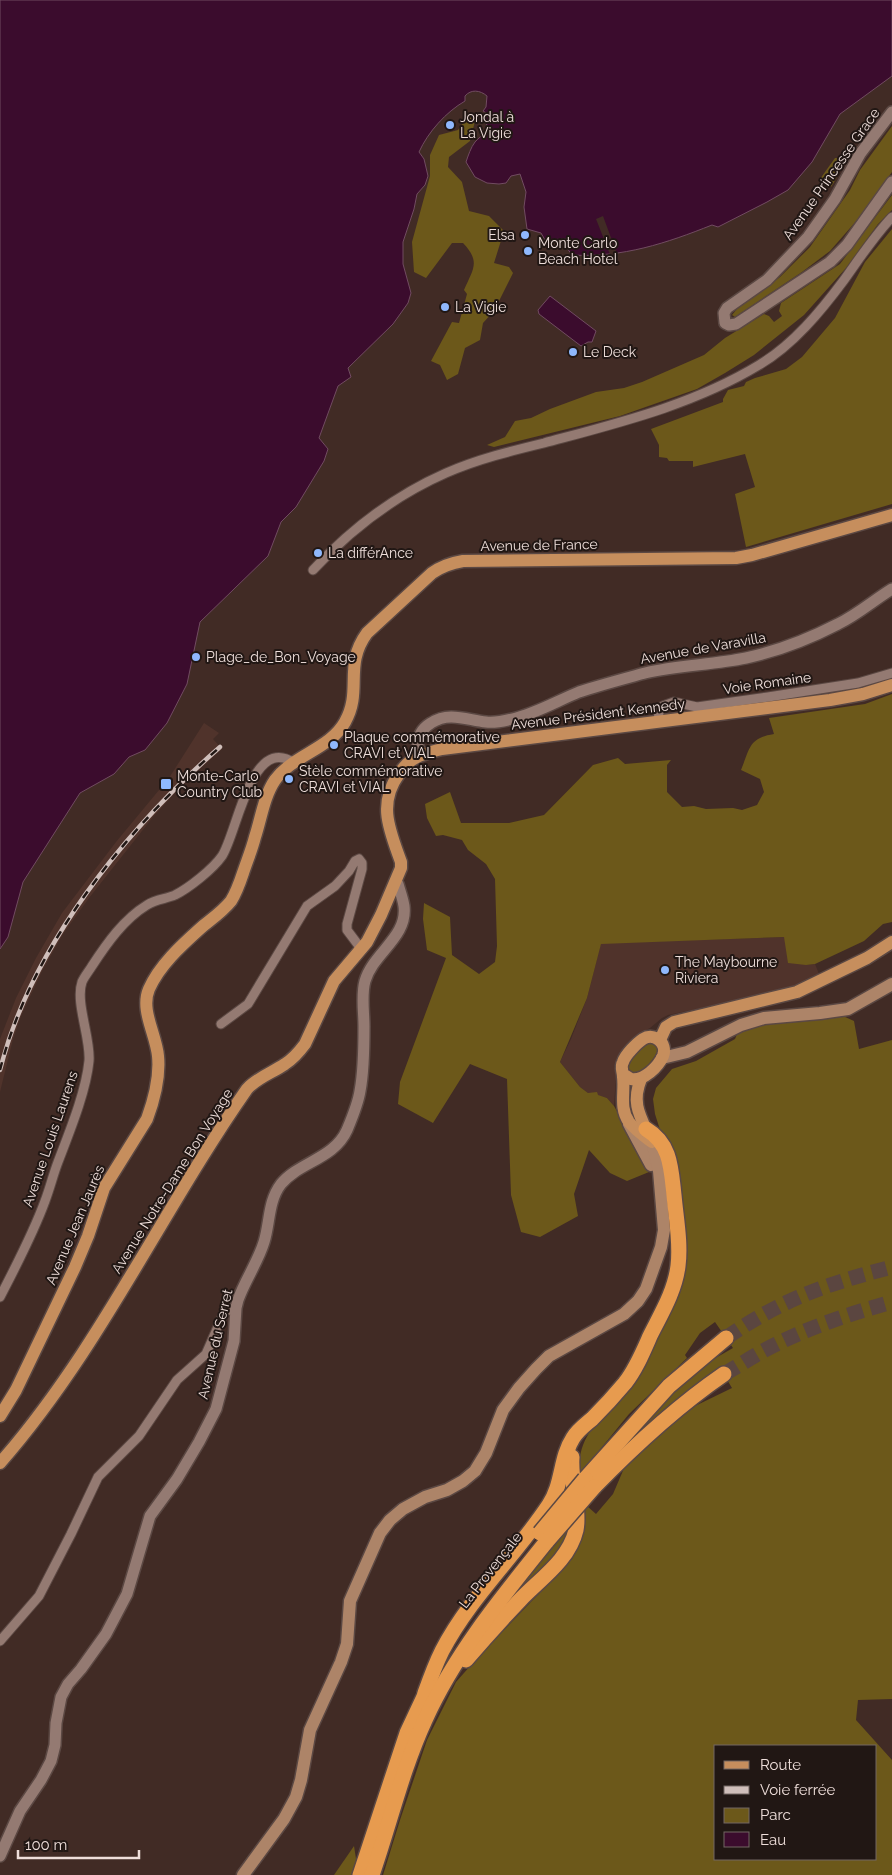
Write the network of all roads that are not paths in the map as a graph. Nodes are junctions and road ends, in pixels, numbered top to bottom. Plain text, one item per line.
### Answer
1 (892, 112) edge
2 (892, 182) edge
3 (888, 190) edge
4 (892, 217) edge
5 (892, 514) edge
6 (313, 570) dead end
7 (892, 589) edge
8 (892, 673) edge
9 (892, 685) edge
10 (658, 722) junction
11 (419, 756) junction
12 (294, 763) junction
13 (398, 854) joint
14 (392, 886) junction
15 (892, 942) edge
16 (362, 950) junction
17 (892, 984) edge
18 (221, 1024) dead end
19 (658, 1045) junction
20 (623, 1074) junction
21 (641, 1079) junction
22 (628, 1121) junction
23 (649, 1136) junction
24 (659, 1186) junction
25 (0, 1297) edge
26 (236, 1308) junction
27 (726, 1338) tunnel mouth
28 (724, 1374) tunnel mouth
29 (0, 1416) edge
30 (591, 1420) junction
31 (0, 1464) edge
32 (590, 1483) junction
33 (543, 1537) junction
34 (0, 1641) edge
35 (425, 1693) junction
36 (424, 1720) junction
37 (0, 1856) edge
38 (244, 1875) edge
39 (360, 1875) edge
40 (372, 1875) edge

1 - 3 street, Avenue Princesse Grace
2 - 3 street, Avenue Princesse Grace
4 - 6 street
5 - 12 main road, Avenue de France
7 - 11 street, Avenue de Varavilla
8 - 10 street, Voie Romaine
9 - 10 main road, Avenue Président Kennedy
10 - 11 main road, Avenue Président Kennedy
11 - 13 main road, Avenue Président Kennedy
12 - 25 street, Avenue Louis Laurens
12 - 29 main road, Avenue Jean Jaurès
13 - 14 main road, Avenue Notre-Dame Bon Voyage
14 - 16 main road, Avenue Notre-Dame Bon Voyage
14 - 26 street, Avenue du Serret
15 - 19 main road
16 - 18 street
16 - 31 main road, Avenue Notre-Dame Bon Voyage
17 - 19 main road
19 - 20 main road
19 - 21 main road
20 - 21 main road
20 - 22 main road
21 - 23 main road
22 - 23 main road
22 - 24 main road
23 - 24 main road
23 - 30 highway
24 - 38 main road
26 - 34 street
26 - 37 street, Avenue du Serret
27 - 32 highway, La Provençale
28 - 32 highway, La Provençale
30 - 35 highway
30 - 36 highway
32 - 33 highway, La Provençale, bridge
33 - 35 highway, La Provençale
33 - 36 highway, La Provençale
35 - 39 highway, La Provençale
36 - 40 highway, La Provençale

